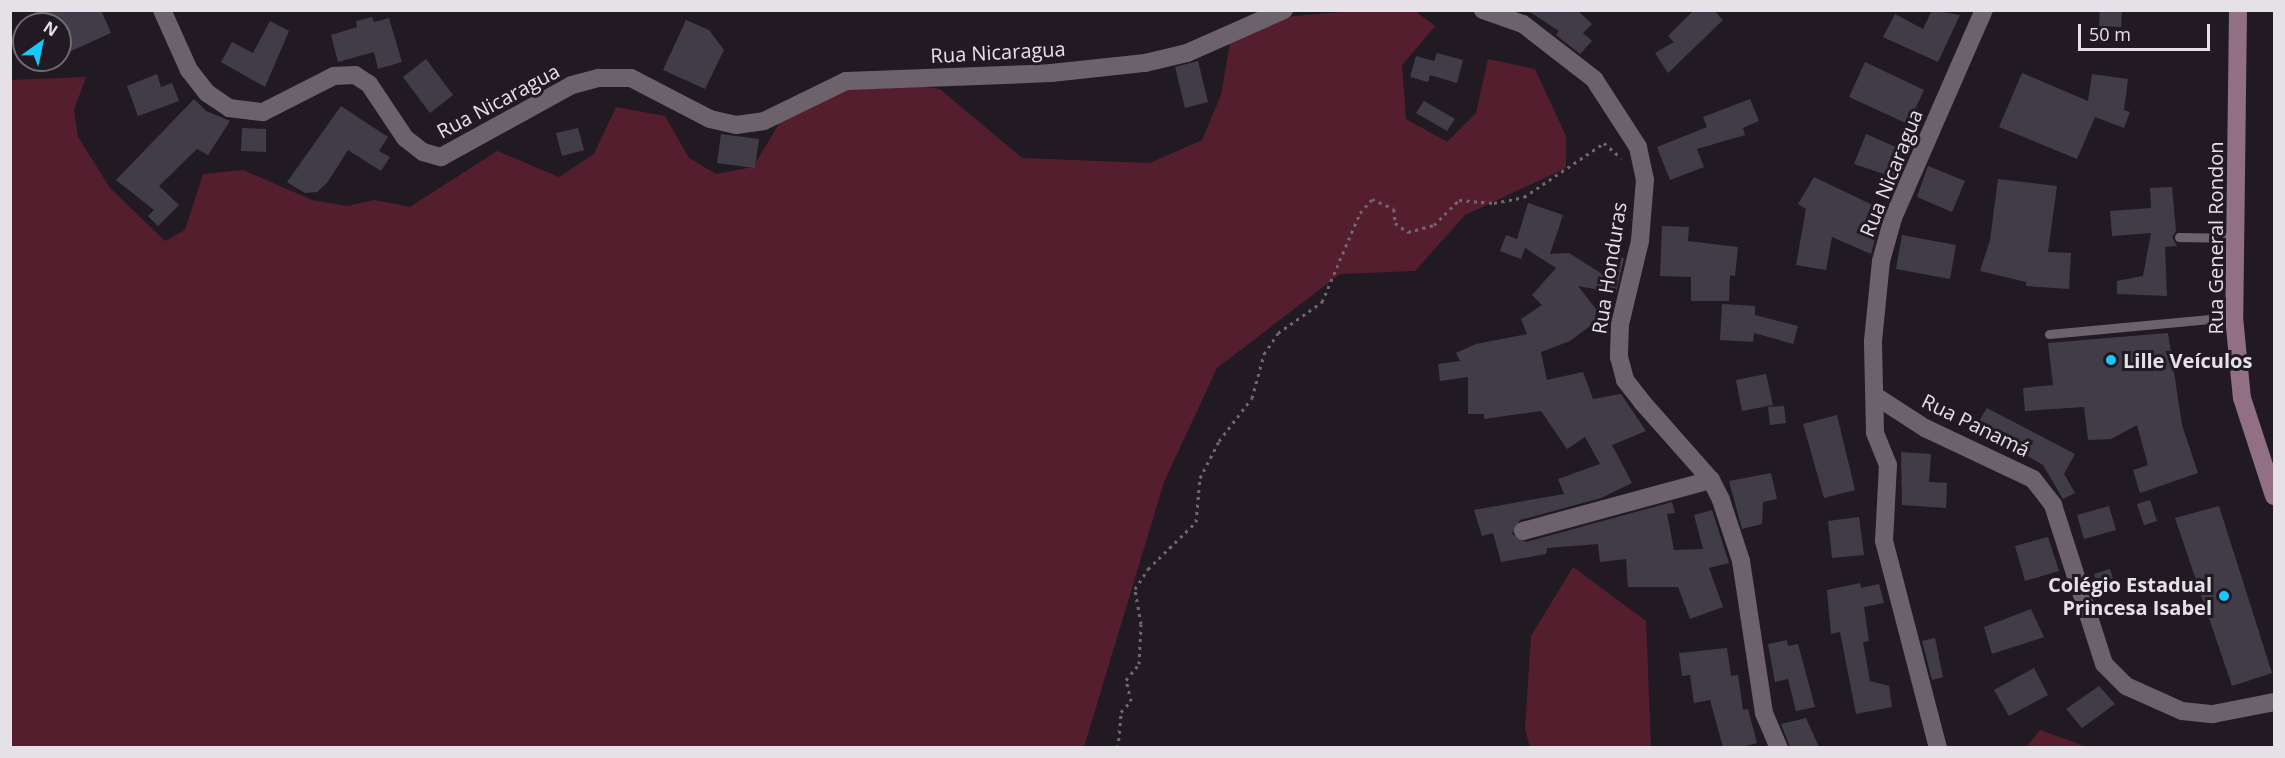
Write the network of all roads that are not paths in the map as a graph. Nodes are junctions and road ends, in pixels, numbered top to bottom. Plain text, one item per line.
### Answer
1 (162, 10) edge
2 (1284, 10) edge
3 (1483, 10) edge
4 (1984, 10) edge
5 (2238, 10) edge
6 (2179, 237) dead end
7 (2235, 238) junction
8 (2234, 318) junction
9 (2049, 334) dead end
10 (1877, 397) junction
11 (1712, 480) junction
12 (2274, 496) edge
13 (1523, 531) dead end
14 (2274, 702) edge
15 (1779, 747) edge
16 (1938, 747) edge

1 - 2 street, Rua Nicaragua
3 - 11 street, Rua Honduras
4 - 10 street, Rua Nicaragua
5 - 7 main road, Rua General Rondon
6 - 7 lane
7 - 8 main road, Rua General Rondon
8 - 9 lane
8 - 12 main road, Rua General Rondon
10 - 14 street, Rua Panamá
10 - 16 street
11 - 13 street
11 - 15 street, Rua Honduras

